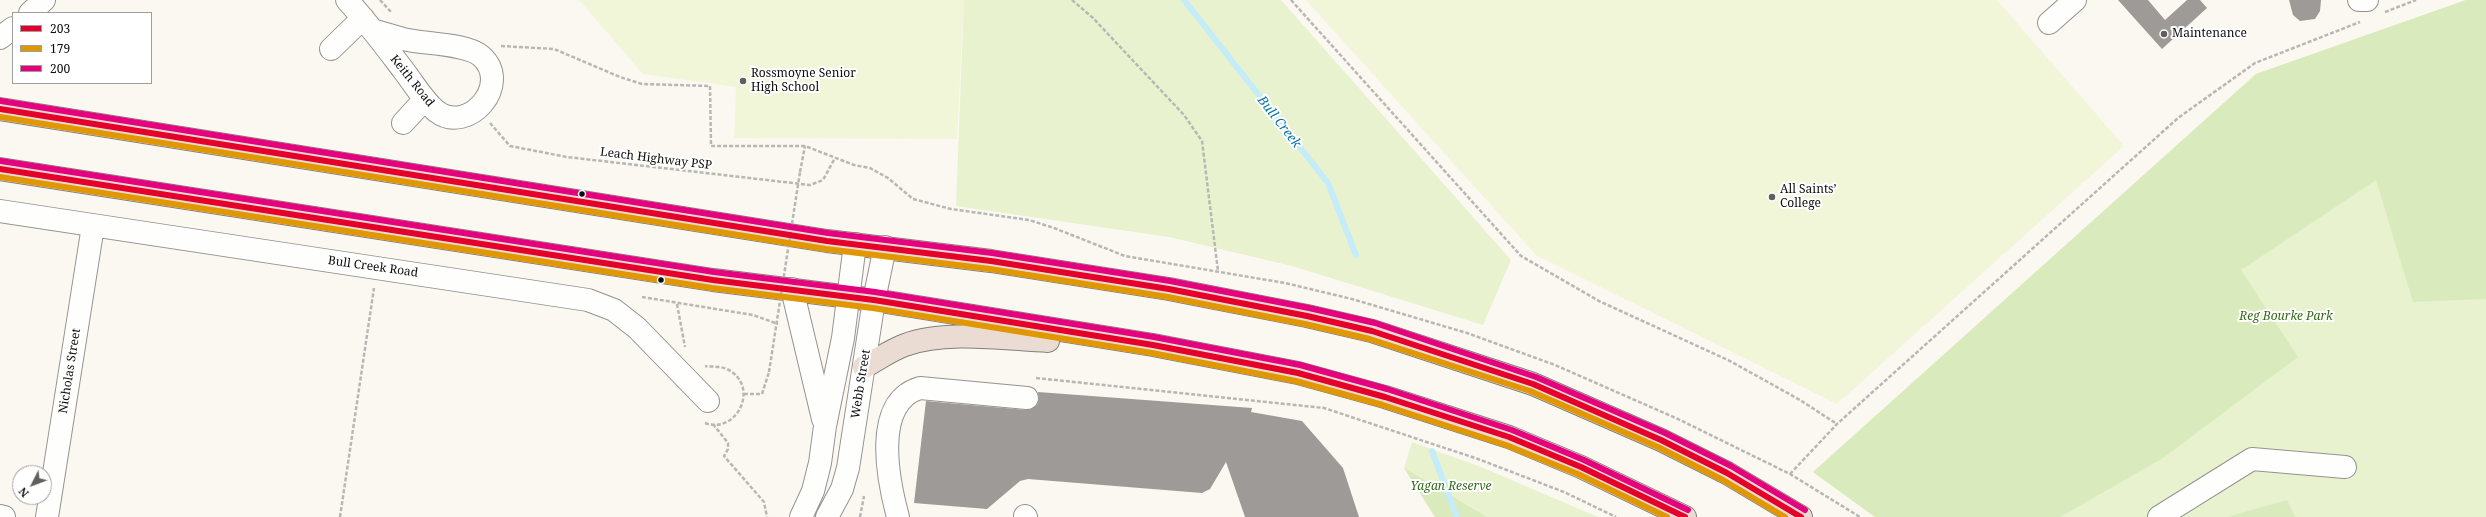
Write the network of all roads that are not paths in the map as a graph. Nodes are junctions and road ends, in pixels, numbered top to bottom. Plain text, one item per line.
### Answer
1 (44, 0) edge
2 (347, 0) edge
3 (2075, 0) edge
4 (31, 12) edge
5 (2048, 23) dead end
6 (370, 25) junction
7 (12, 29) edge
8 (0, 38) edge
9 (331, 49) dead end
10 (425, 99) junction
11 (0, 109) edge
12 (403, 123) dead end
13 (0, 168) edge
14 (0, 211) edge
15 (93, 226) junction
16 (855, 244) junction
17 (885, 247) junction
18 (792, 289) junction
19 (848, 297) junction
20 (874, 300) junction
21 (1153, 345) junction
22 (864, 367) junction
23 (1029, 387) road end
24 (708, 401) road end
25 (825, 426) junction
26 (2345, 467) dead end
27 (0, 516) edge
28 (803, 516) edge
29 (4, 517) edge
30 (46, 517) edge
31 (827, 517) edge
32 (898, 517) edge
33 (1685, 517) edge
34 (1801, 517) edge
35 (2159, 517) edge

1 - 4 street
2 - 6 street, Keith Road
3 - 5 street
6 - 9 street
6 - 10 street, Keith Road
6 - 10 street, Keith Road
7 - 8 street
10 - 12 street
11 - 16 highway
13 - 18 highway
14 - 15 street, Bull Creek Road
15 - 24 street, Bull Creek Road
15 - 30 street, Nicholas Street
16 - 17 highway
16 - 19 street
17 - 20 street, Webb Street
17 - 34 highway
18 - 19 highway
18 - 25 street
19 - 20 highway
19 - 25 street
20 - 21 highway
20 - 22 street, Webb Street
21 - 22 highway
21 - 33 highway
22 - 31 street, Webb Street
23 - 32 street
25 - 28 street
26 - 35 street
27 - 29 street

